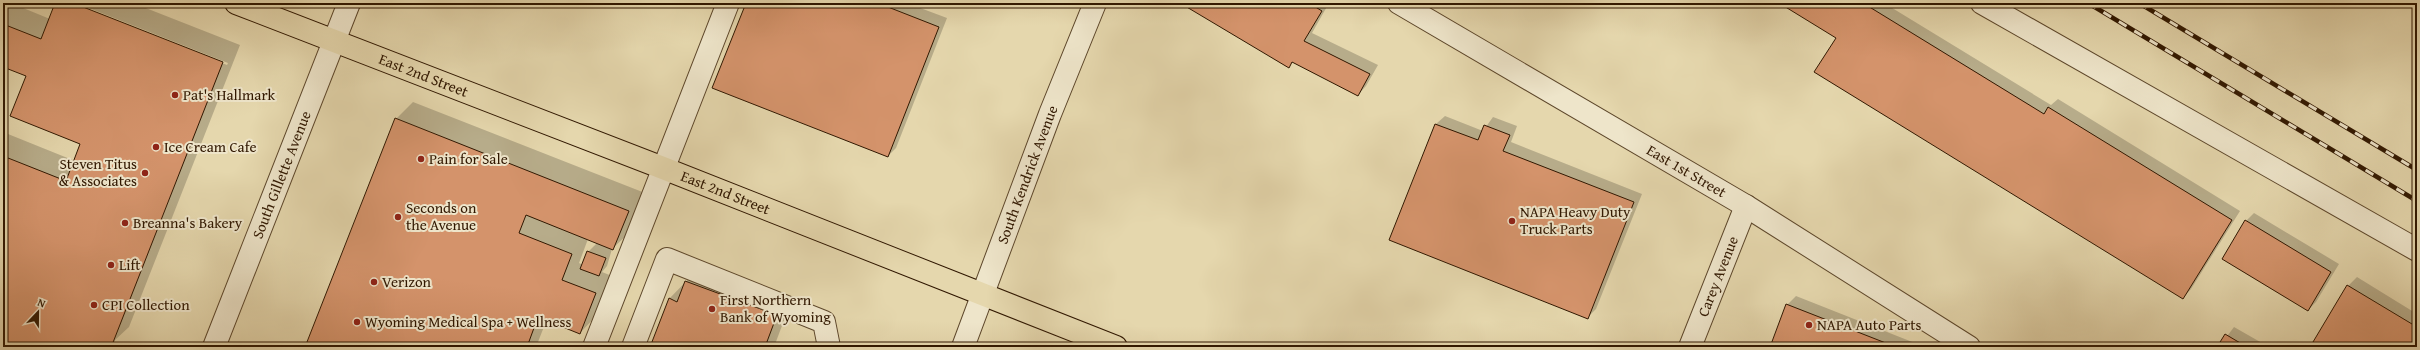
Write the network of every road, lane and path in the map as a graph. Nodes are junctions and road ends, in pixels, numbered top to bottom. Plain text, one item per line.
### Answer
1 (236, 3) edge
2 (349, 3) edge
3 (728, 3) edge
4 (1095, 3) edge
5 (1398, 3) edge
6 (1982, 3) edge
7 (334, 41) junction
8 (663, 168) junction
9 (1746, 206) junction
10 (2417, 250) edge
11 (982, 296) junction
12 (214, 347) edge
13 (594, 347) edge
14 (633, 347) edge
15 (829, 347) edge
16 (963, 347) edge
17 (1116, 347) edge
18 (1690, 347) edge
19 (1969, 347) edge

1 - 7 main road, East 2nd Street
2 - 7 street, South Gillette Avenue
3 - 8 street
4 - 11 street, South Kendrick Avenue
5 - 9 street, East 1st Street
6 - 10 street
7 - 8 main road, East 2nd Street
7 - 12 street, South Gillette Avenue
8 - 11 main road, East 2nd Street
8 - 13 street
9 - 18 street, Carey Avenue
9 - 19 street, East 1st Street
11 - 16 street, South Kendrick Avenue
11 - 17 main road, East 2nd Street
14 - 15 street

